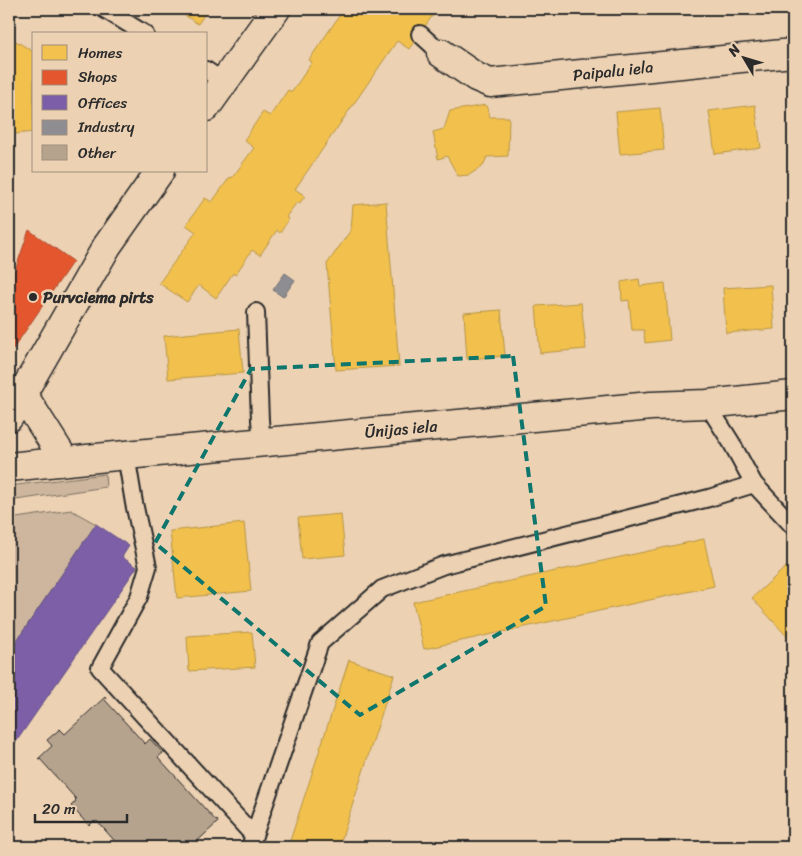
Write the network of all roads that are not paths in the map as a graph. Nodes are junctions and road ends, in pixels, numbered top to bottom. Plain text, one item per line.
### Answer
1 (104, 9) edge
2 (276, 9) edge
3 (142, 32) edge
4 (420, 34) dead end
5 (441, 53) joint
6 (793, 53) edge
7 (215, 76) edge
8 (208, 100) edge
9 (159, 172) edge
10 (256, 312) dead end
11 (22, 393) junction
12 (793, 395) edge
13 (708, 404) junction
14 (9, 417) edge
15 (262, 443) junction
16 (126, 455) junction
17 (65, 461) junction
18 (9, 467) edge
19 (754, 484) junction
20 (793, 526) edge
21 (252, 842) edge

1 - 3 lane
2 - 7 street
4 - 5 lane
5 - 6 street, Paipalu iela
7 - 8 street
9 - 11 street
10 - 15 lane
11 - 14 street
11 - 17 street
12 - 13 street, Ūnijas iela
13 - 15 street, Ūnijas iela
13 - 19 lane
15 - 16 street, Ūnijas iela
16 - 17 street, Ūnijas iela
16 - 21 lane
17 - 18 street, Ūnijas iela
19 - 20 lane
19 - 21 lane

